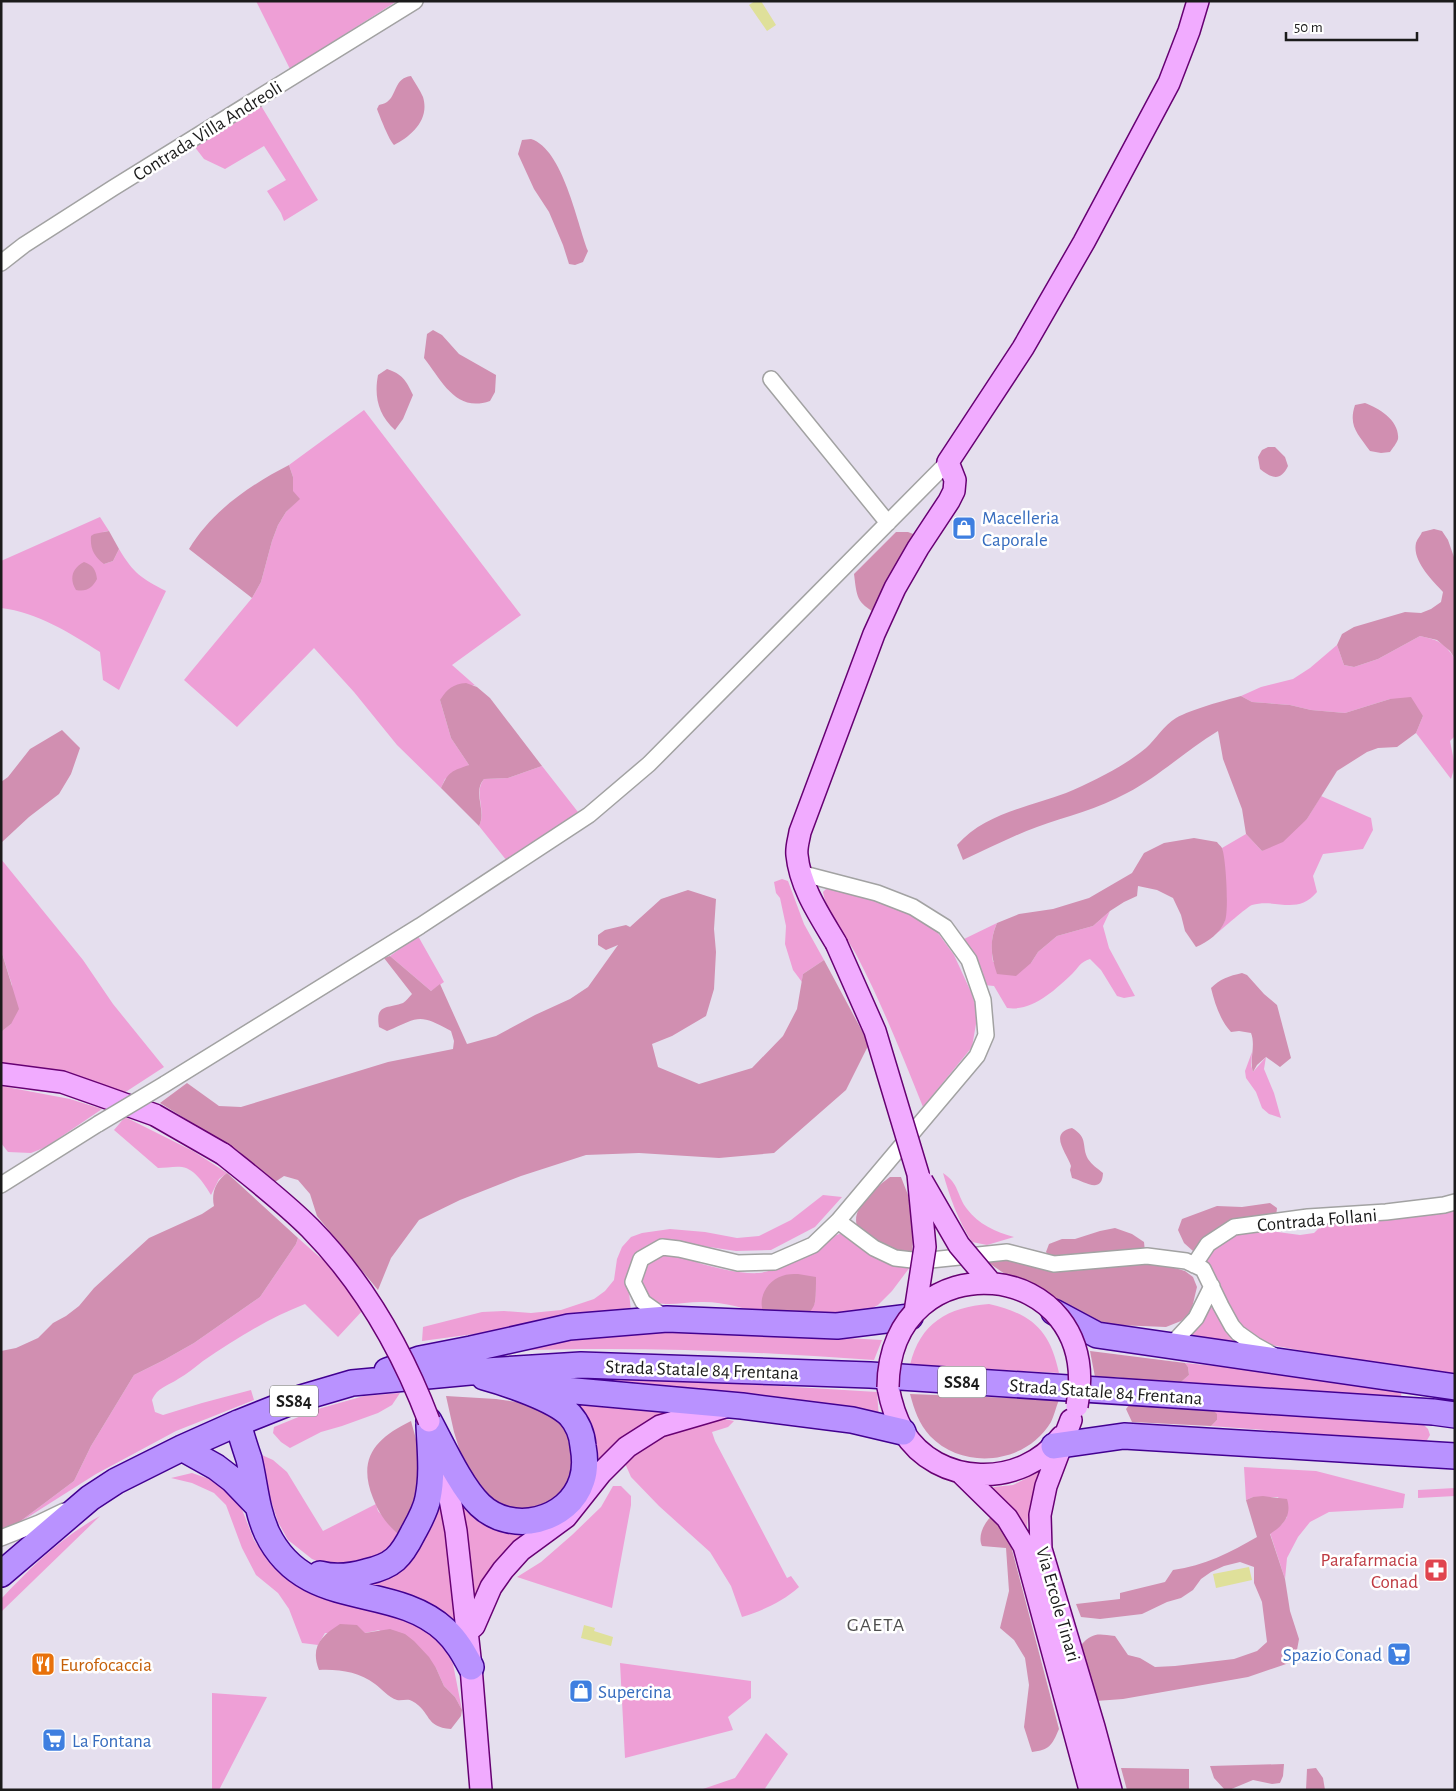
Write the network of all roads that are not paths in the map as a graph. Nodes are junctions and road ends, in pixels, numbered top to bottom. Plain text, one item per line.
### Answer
1 (415, 1) edge
2 (1198, 1) edge
3 (1, 263) edge
4 (771, 379) dead end
5 (948, 462) junction
6 (888, 523) junction
7 (800, 872) junction
8 (1, 1074) edge
9 (918, 1174) junction
10 (1, 1185) edge
11 (1455, 1202) edge
12 (838, 1221) junction
13 (1194, 1265) junction
14 (991, 1283) junction
15 (1212, 1286) junction
16 (1054, 1312) junction
17 (912, 1315) junction
18 (667, 1319) junction
19 (1171, 1345) junction
20 (1285, 1362) junction
21 (470, 1372) junction
22 (352, 1383) junction
23 (511, 1385) junction
24 (1455, 1386) edge
25 (730, 1405) junction
26 (1455, 1415) edge
27 (429, 1420) junction
28 (238, 1422) junction
29 (903, 1432) junction
30 (1058, 1446) junction
31 (182, 1448) junction
32 (1455, 1456) edge
33 (960, 1472) junction
34 (90, 1498) junction
35 (257, 1505) junction
36 (1, 1538) edge
37 (276, 1546) junction
38 (1, 1574) edge
39 (467, 1632) junction
40 (471, 1667) junction
41 (481, 1790) edge
42 (1090, 1790) edge
43 (1111, 1790) edge

1 - 3 street, Contrada Villa Andreoli
2 - 5 main road
4 - 6 street
5 - 6 street
5 - 7 main road
6 - 10 street, bridge
7 - 9 main road, bridge
7 - 12 street
8 - 27 main road, bridge
9 - 14 main road, bridge
9 - 17 main road, bridge
11 - 13 street, Contrada Follani
12 - 13 street
12 - 18 street
13 - 15 street
14 - 16 main road, Via Ercole Tinari, bridge
14 - 17 main road, Via Ercole Tinari, bridge
15 - 19 street
15 - 20 street
16 - 19 main road
16 - 30 main road, Via Ercole Tinari, bridge
17 - 18 main road
17 - 29 main road, Via Ercole Tinari, bridge
18 - 22 main road
19 - 20 main road
20 - 24 main road
21 - 22 main road, Strada Statale 84 Frentana / SS84
21 - 23 main road
21 - 26 main road, Strada Statale 84 Frentana / SS84
22 - 28 main road, Strada Statale 84 Frentana / SS84
23 - 25 main road
23 - 27 main road
25 - 29 main road
25 - 39 main road
27 - 37 main road
27 - 39 main road
28 - 31 main road, Strada Statale 84 Frentana / SS84
28 - 35 main road
29 - 33 main road, Via Ercole Tinari
30 - 32 main road
30 - 33 main road, Via Ercole Tinari
30 - 43 main road, Via Ercole Tinari
31 - 34 main road, Strada Statale 84 Frentana / SS84
31 - 35 main road
33 - 42 main road, Via Ercole Tinari
34 - 36 street
34 - 38 main road, Strada Statale 84 Frentana / SS84
35 - 37 main road
37 - 40 main road
39 - 40 main road
40 - 41 main road

